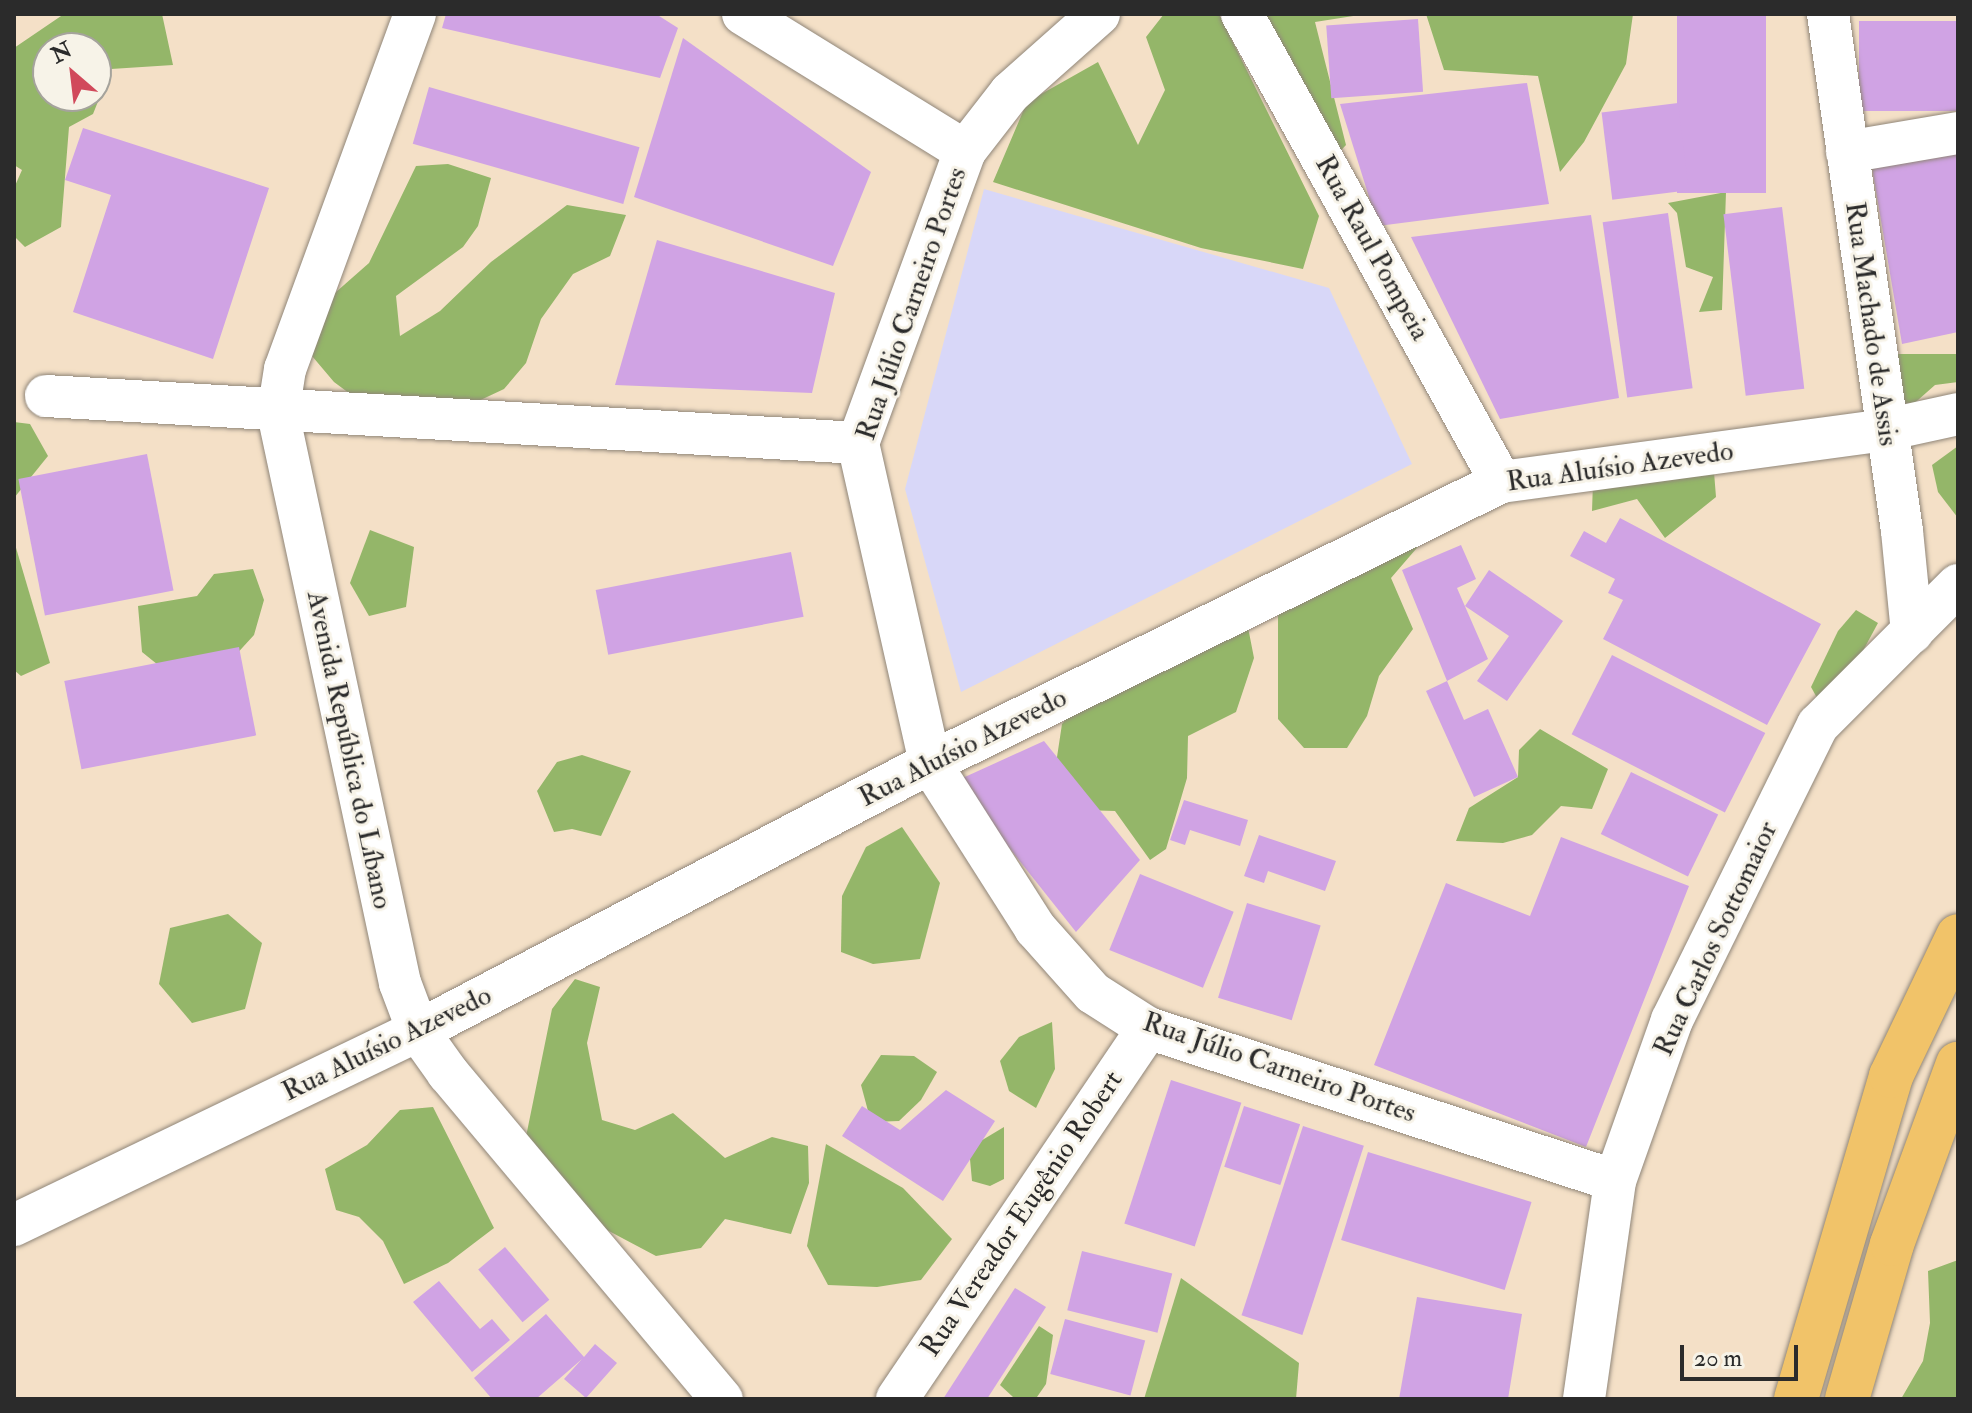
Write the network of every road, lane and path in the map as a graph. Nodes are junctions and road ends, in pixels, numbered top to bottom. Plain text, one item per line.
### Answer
1 (415, 14) edge
2 (743, 14) edge
3 (1099, 14) edge
4 (1242, 14) edge
5 (1828, 14) edge
6 (1958, 133) edge
7 (965, 151) junction
8 (1847, 152) junction
9 (46, 396) dead end
10 (278, 413) junction
11 (1958, 414) edge
12 (1885, 430) junction
13 (858, 443) junction
14 (1501, 482) junction
15 (1958, 585) edge
16 (1912, 633) junction
17 (930, 763) junction
18 (1958, 936) edge
19 (1148, 1028) junction
20 (418, 1031) junction
21 (1958, 1064) edge
22 (1615, 1181) junction
23 (14, 1225) edge
24 (722, 1399) edge
25 (897, 1399) edge
26 (1584, 1399) edge
27 (1796, 1399) edge
28 (1847, 1399) edge

1 - 10 street, Avenida República do Líbano
2 - 7 street
3 - 7 street, Rua Júlio Carneiro Portes
4 - 14 street, Rua Raul Pompeia
5 - 8 street, Rua Machado de Assis
6 - 8 street
7 - 13 street, Rua Júlio Carneiro Portes
8 - 12 street, Rua Machado de Assis
9 - 10 street
10 - 13 street
10 - 20 street, Avenida República do Líbano
11 - 12 street, Rua Aluísio Azevedo
12 - 14 street, Rua Aluísio Azevedo
12 - 16 street, Rua Machado de Assis
13 - 17 street, Rua Júlio Carneiro Portes
14 - 17 street, Rua Aluísio Azevedo
15 - 16 street, Rua Carlos Sottomaior
16 - 22 street, Rua Carlos Sottomaior
17 - 19 street, Rua Júlio Carneiro Portes
17 - 20 street, Rua Aluísio Azevedo
18 - 27 highway
19 - 22 street, Rua Júlio Carneiro Portes
19 - 25 street, Rua Vereador Eugênio Robert
20 - 23 street, Rua Aluísio Azevedo
20 - 24 street, Avenida República do Líbano
21 - 28 highway
22 - 26 street, Rua Carlos Sottomaior

